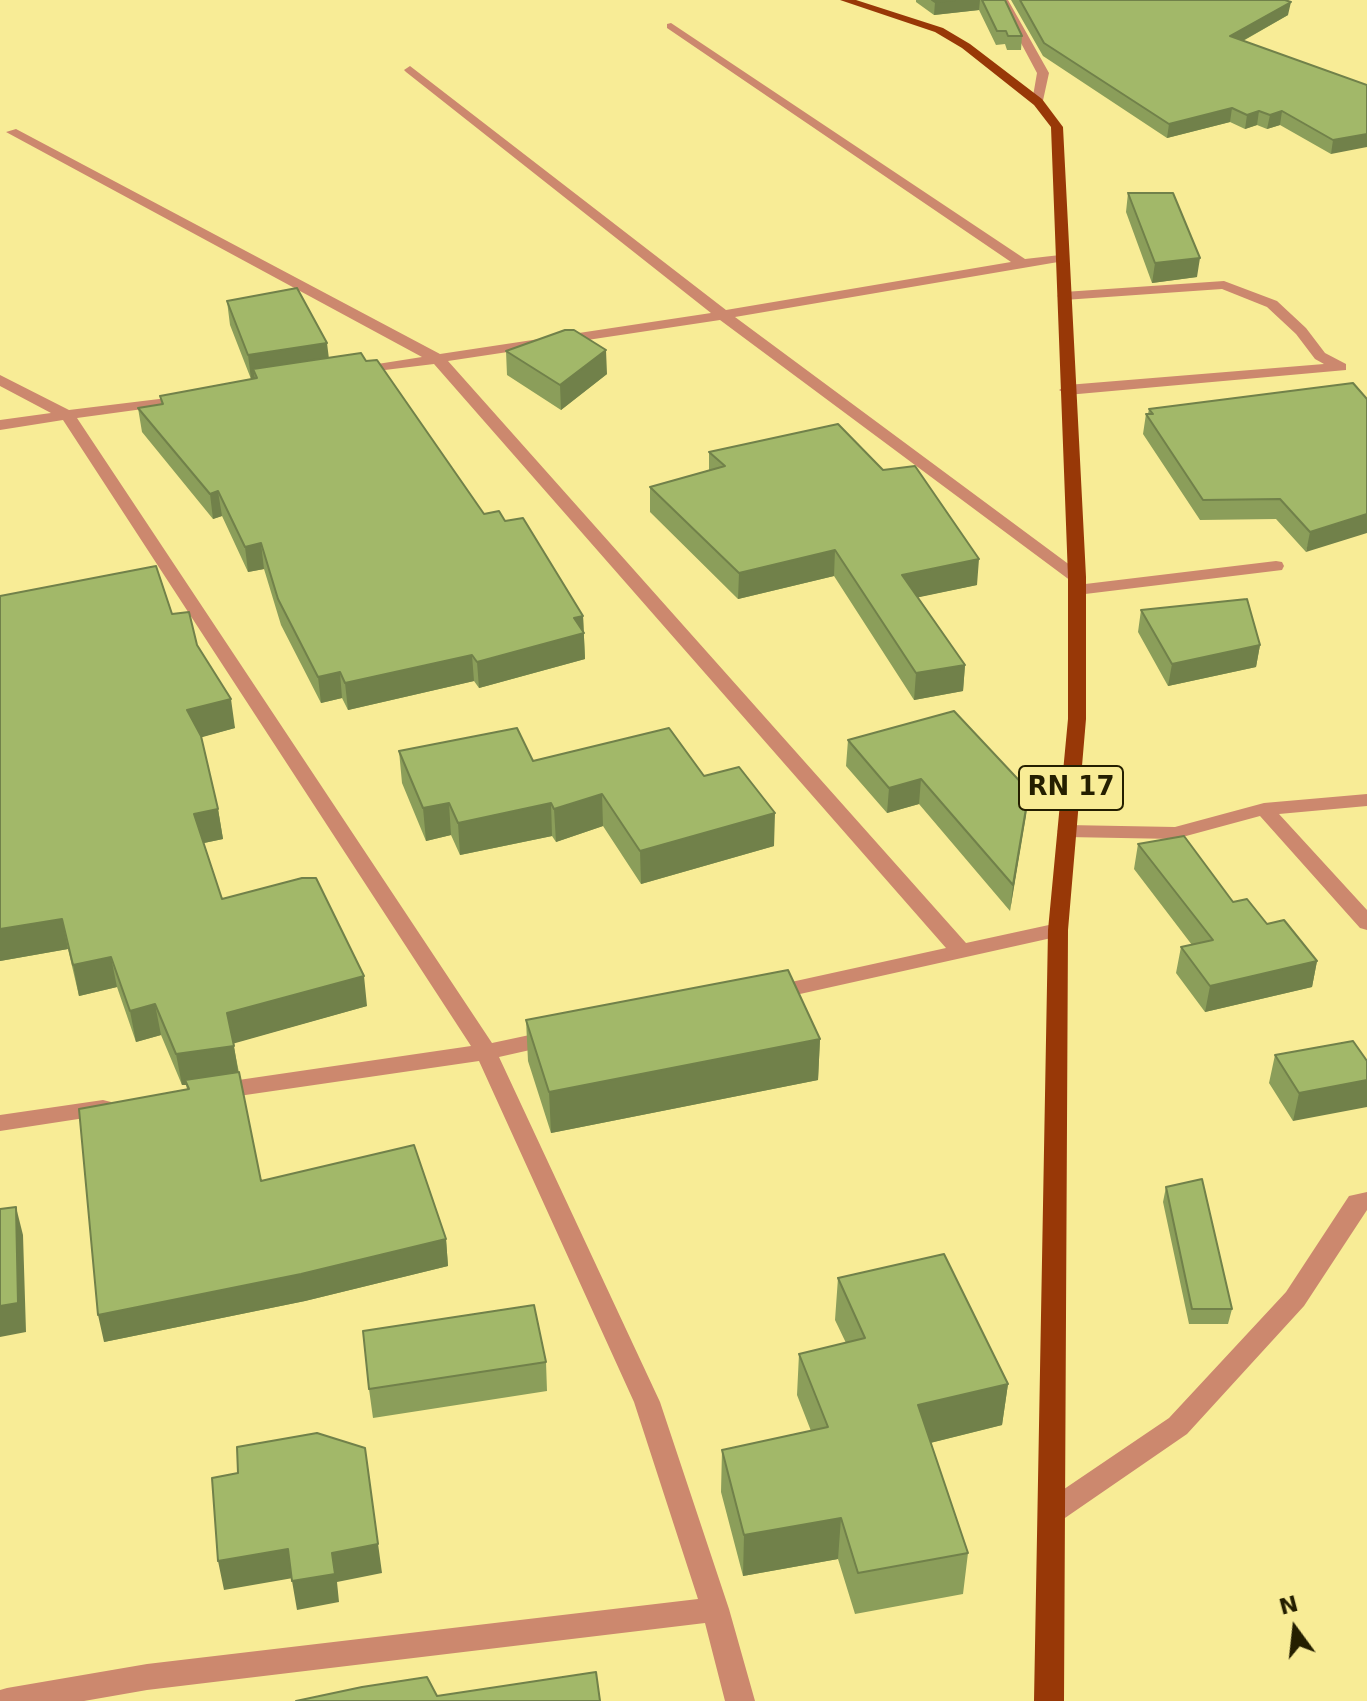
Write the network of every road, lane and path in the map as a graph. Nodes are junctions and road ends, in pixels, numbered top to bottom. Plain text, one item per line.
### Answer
1 (845, 0) edge
2 (1003, 0) edge
3 (671, 26) dead end
4 (410, 70) dead end
5 (1038, 102) junction
6 (12, 132) dead end
7 (1064, 257) junction
8 (1023, 264) junction
9 (1064, 296) junction
10 (723, 315) junction
11 (438, 359) junction
12 (346, 373) edge
13 (0, 380) edge
14 (1067, 390) junction
15 (207, 395) edge
16 (68, 416) junction
17 (0, 425) edge
18 (1276, 566) dead end
19 (1077, 583) junction
20 (1367, 800) edge
21 (1264, 809) junction
22 (1067, 831) junction
23 (1367, 923) edge
24 (1058, 930) junction
25 (963, 953) junction
26 (748, 998) edge
27 (578, 1033) edge
28 (486, 1052) junction
29 (204, 1093) edge
30 (125, 1105) edge
31 (0, 1123) edge
32 (1367, 1201) edge
33 (1052, 1512) junction
34 (715, 1609) junction
35 (7, 1701) edge
36 (740, 1701) edge
37 (1049, 1701) edge

1 - 5 main road, RN 17
2 - 5 street
3 - 8 street
4 - 10 street
5 - 7 main road, RN 17
6 - 11 street
7 - 8 street
7 - 9 main road, RN 17
8 - 10 street
9 - 14 main road, RN 17
9 - 14 street
10 - 11 street
10 - 19 street
11 - 12 street
11 - 25 street
13 - 16 street
14 - 19 main road, RN 17
15 - 16 street
16 - 17 street
16 - 28 street
18 - 19 street
19 - 22 main road, RN 17
20 - 21 street
21 - 22 street
21 - 23 street
22 - 24 main road, RN 17
24 - 25 street
24 - 33 main road, RN 17
25 - 26 street
27 - 28 street
28 - 29 street
28 - 34 street
30 - 31 street
32 - 33 street
33 - 37 main road, RN 17
34 - 35 street
34 - 36 street

